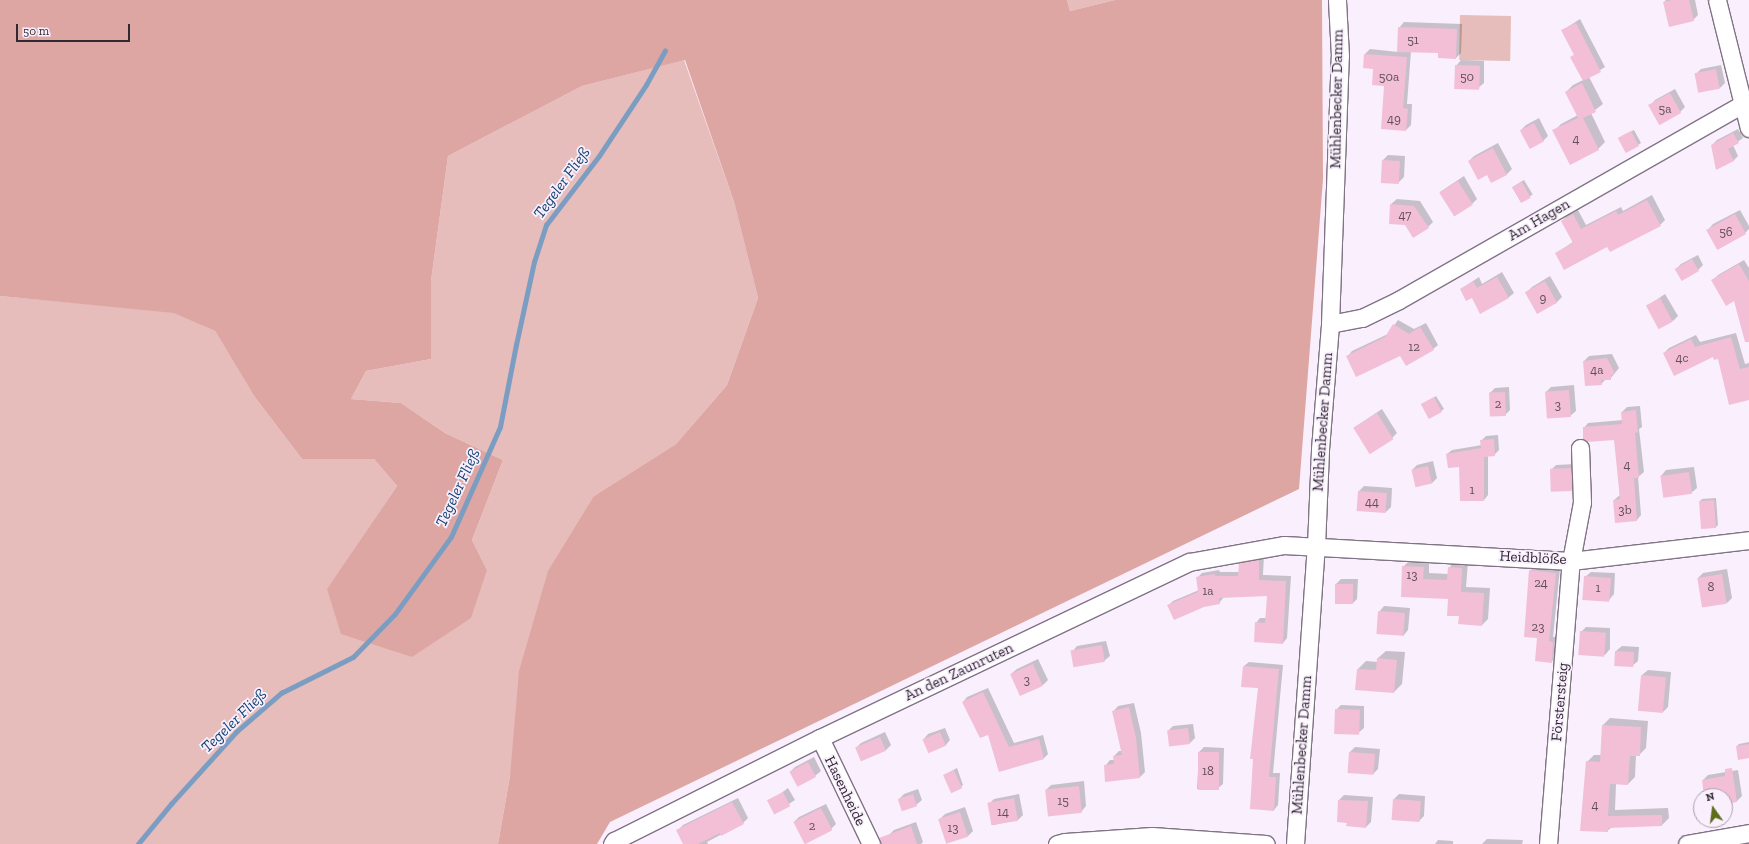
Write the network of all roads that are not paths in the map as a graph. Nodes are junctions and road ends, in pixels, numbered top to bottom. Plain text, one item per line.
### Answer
1 (1337, 0) edge
2 (1717, 0) edge
3 (1744, 102) junction
4 (1749, 128) edge
5 (1330, 324) junction
6 (1580, 448) dead end
7 (1749, 540) edge
8 (1316, 546) junction
9 (1571, 561) junction
10 (820, 738) junction
11 (1749, 832) edge
12 (1148, 840) edge
13 (613, 842) edge
14 (871, 844) edge
15 (1058, 844) edge
16 (1266, 844) edge
17 (1295, 844) edge
18 (1548, 844) edge
19 (1687, 844) edge

1 - 5 street, Mühlenbecker Damm
2 - 3 street
3 - 4 street
3 - 5 street, Am Hagen
5 - 8 street, Mühlenbecker Damm
6 - 9 street, Förstersteig
7 - 9 street, Heidblöße
8 - 9 street, Heidblöße
8 - 10 street, An den Zaunruten
8 - 17 street, Mühlenbecker Damm
9 - 18 street, Förstersteig
10 - 13 street, An den Zaunruten
10 - 14 street, Hasenheide
11 - 19 street
12 - 15 street
12 - 16 street

